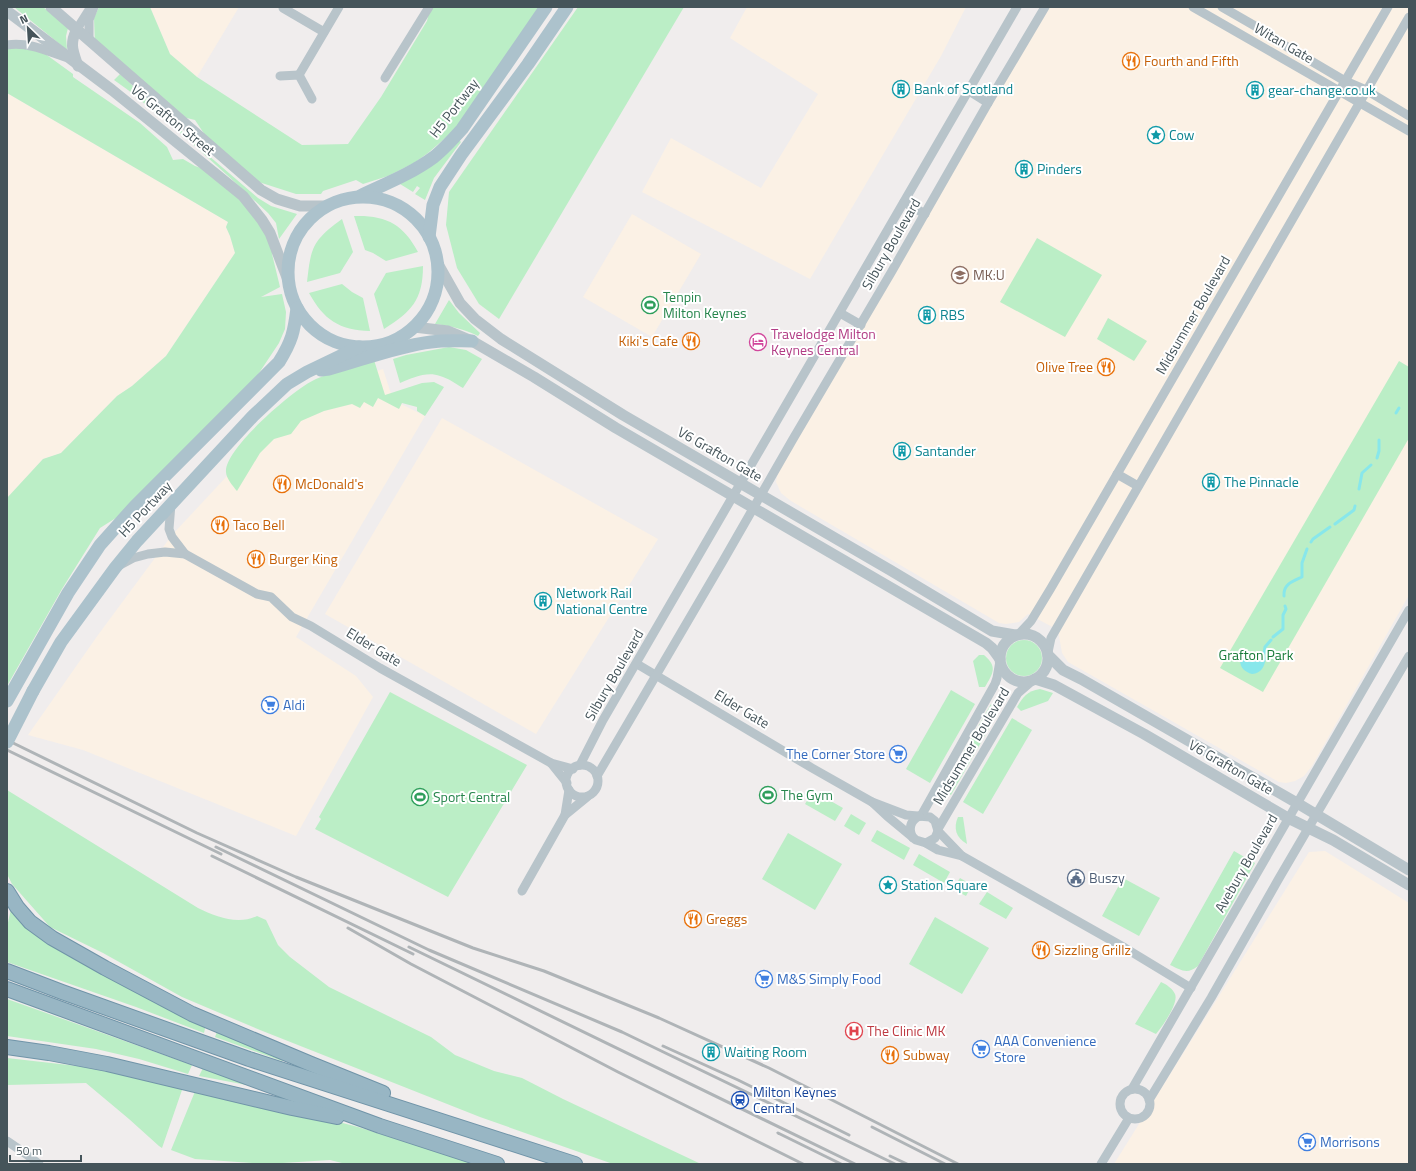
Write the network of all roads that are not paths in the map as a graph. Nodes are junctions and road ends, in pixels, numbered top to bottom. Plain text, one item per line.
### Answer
1 (51, 7) edge
2 (92, 7) edge
3 (339, 7) edge
4 (429, 7) edge
5 (546, 7) edge
6 (567, 7) edge
7 (1017, 7) edge
8 (1045, 7) edge
9 (1193, 7) edge
10 (1222, 7) edge
11 (1388, 7) edge
12 (281, 10) edge
13 (7, 11) edge
14 (1409, 17) edge
15 (77, 29) junction
16 (324, 32) junction
17 (92, 43) junction
18 (7, 45) edge
19 (68, 58) junction
20 (80, 66) junction
21 (299, 75) junction
22 (280, 76) dead end
23 (385, 78) dead end
24 (1345, 81) junction
25 (1366, 90) junction
26 (969, 91) junction
27 (1339, 92) junction
28 (312, 99) dead end
29 (988, 102) junction
30 (1359, 102) junction
31 (1409, 116) edge
32 (1409, 131) edge
33 (359, 197) junction
34 (904, 202) junction
35 (327, 206) junction
36 (925, 214) junction
37 (429, 237) junction
38 (437, 259) junction
39 (290, 287) junction
40 (297, 308) junction
41 (840, 313) junction
42 (861, 325) junction
43 (414, 327) junction
44 (472, 341) junction
45 (397, 344) junction
46 (359, 346) junction
47 (373, 351) junction
48 (307, 372) junction
49 (1117, 474) junction
50 (740, 483) junction
51 (1138, 486) junction
52 (762, 495) junction
53 (732, 496) junction
54 (171, 504) junction
55 (754, 509) junction
56 (185, 554) junction
57 (115, 568) junction
58 (1409, 610) edge
59 (1017, 634) junction
60 (1048, 654) junction
61 (1409, 656) edge
62 (1000, 660) junction
63 (637, 664) junction
64 (657, 675) junction
65 (1034, 680) junction
66 (7, 701) edge
67 (7, 742) edge
68 (551, 763) junction
69 (576, 767) junction
70 (597, 776) junction
71 (568, 787) junction
72 (587, 797) junction
73 (872, 802) junction
74 (1296, 803) junction
75 (565, 815) junction
76 (1316, 815) junction
77 (920, 816) junction
78 (1288, 818) junction
79 (1309, 828) junction
80 (938, 830) junction
81 (913, 838) junction
82 (926, 843) junction
83 (962, 856) junction
84 (1409, 870) edge
85 (1409, 885) edge
86 (522, 890) dead end
87 (7, 891) edge
88 (7, 971) edge
89 (1191, 988) junction
90 (7, 989) edge
91 (7, 1048) edge
92 (1132, 1089) junction
93 (1149, 1100) junction
94 (1129, 1118) junction
95 (380, 1126) junction
96 (501, 1140) junction
97 (7, 1142) edge
98 (39, 1164) edge
99 (497, 1164) edge
100 (575, 1164) edge
101 (1101, 1164) edge

1 - 15 street, V6 Grafton Street
2 - 15 street
2 - 17 street
3 - 16 street
4 - 23 street
5 - 33 main road, H5 Portway
6 - 37 main road
7 - 26 street, Silbury Boulevard
8 - 29 street, Silbury Boulevard
9 - 27 street, Witan Gate
10 - 24 street, Witan Gate
11 - 24 street, Midsummer Boulevard
12 - 16 street
13 - 19 street, V6 Grafton Street
14 - 25 street
15 - 17 street, V6 Grafton Street
15 - 20 street
16 - 21 street
17 - 35 street, V6 Grafton Street
18 - 19 street
19 - 20 street, V6 Grafton Street
20 - 39 street, V6 Grafton Street
21 - 22 street
21 - 28 street
24 - 25 street, Witan Gate
24 - 27 street, Midsummer Boulevard
25 - 30 street
25 - 31 street
26 - 29 street
26 - 34 street, Silbury Boulevard
27 - 30 street, Witan Gate
27 - 49 street, Midsummer Boulevard
29 - 36 street, Silbury Boulevard
30 - 32 street
30 - 51 street
33 - 35 main road
33 - 37 main road
34 - 36 street
34 - 41 street, Silbury Boulevard
35 - 39 main road
36 - 42 street, Silbury Boulevard
37 - 38 main road
38 - 43 main road
38 - 50 street, V6 Grafton Gate
39 - 40 main road
40 - 46 main road
40 - 66 main road, H5 Portway
41 - 42 street
41 - 50 street, Silbury Boulevard
42 - 52 street, Silbury Boulevard
43 - 44 street
43 - 45 main road
44 - 45 main road
44 - 53 street
45 - 47 main road
46 - 47 main road
46 - 48 main road, H5 Portway
47 - 48 main road
48 - 54 main road, H5 Portway
49 - 51 street
49 - 59 street, Midsummer Boulevard
50 - 52 street, V6 Grafton Gate
50 - 53 street, Silbury Boulevard
51 - 60 street
52 - 55 street, Silbury Boulevard
52 - 59 street, V6 Grafton Gate
53 - 55 street
53 - 63 street, Silbury Boulevard
54 - 56 street, Elder Gate
54 - 57 main road, H5 Portway
55 - 62 street
55 - 64 street
56 - 57 street, Elder Gate
56 - 68 street, Elder Gate
57 - 67 main road, H5 Portway, bridge
58 - 74 street, Avebury Boulevard
59 - 60 street
59 - 62 street
60 - 65 street
60 - 74 street, V6 Grafton Gate
61 - 76 street
62 - 65 street
62 - 77 street, Midsummer Boulevard
63 - 64 street, Elder Gate
63 - 69 street, Silbury Boulevard
64 - 70 street
64 - 73 street, Elder Gate
65 - 78 street, V6 Grafton Gate
65 - 80 street, Midsummer Boulevard
68 - 69 street, Elder Gate
68 - 71 street, Elder Gate
69 - 70 street
69 - 71 street
70 - 72 street
71 - 72 street
71 - 75 street
72 - 75 street
73 - 77 street
73 - 81 street
74 - 76 street, V6 Grafton Gate
74 - 78 street, Avebury Boulevard
75 - 86 street
76 - 79 street
76 - 84 street, V6 Grafton Gate
77 - 80 street
77 - 81 street
78 - 79 street, V6 Grafton Gate
78 - 89 street, Avebury Boulevard
79 - 85 street, V6 Grafton Gate
79 - 93 street
80 - 82 street
80 - 83 street
81 - 82 street
82 - 83 street
83 - 89 street
87 - 96 highway
88 - 96 highway
89 - 92 street, Avebury Boulevard
90 - 95 highway
91 - 95 highway
92 - 93 street
92 - 94 street
93 - 94 street
94 - 101 street
95 - 99 highway
96 - 100 highway
97 - 98 street

